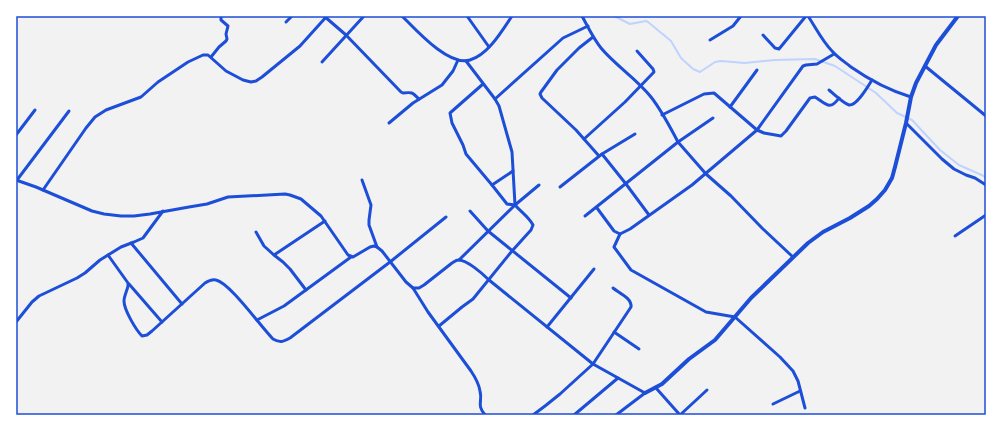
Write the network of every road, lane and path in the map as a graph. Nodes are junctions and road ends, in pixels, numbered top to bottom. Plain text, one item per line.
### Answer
1 (222, 16) edge
2 (292, 16) edge
3 (364, 16) edge
4 (402, 16) edge
5 (467, 16) edge
6 (512, 16) edge
7 (582, 16) edge
8 (741, 16) edge
9 (807, 16) edge
10 (958, 16) edge
11 (326, 17) edge
12 (286, 22) dead end
13 (588, 26) junction
14 (763, 35) dead end
15 (346, 36) junction
16 (593, 37) junction
17 (710, 40) dead end
18 (489, 47) junction
19 (637, 51) dead end
20 (834, 54) junction
21 (211, 57) junction
22 (458, 60) junction
23 (466, 61) junction
24 (322, 62) dead end
25 (925, 66) junction
26 (757, 70) dead end
27 (872, 80) junction
28 (483, 84) junction
29 (641, 86) junction
30 (829, 90) dead end
31 (911, 97) junction
32 (839, 98) junction
33 (419, 99) junction
34 (495, 100) junction
35 (730, 107) junction
36 (35, 110) dead end
37 (69, 111) dead end
38 (662, 115) junction
39 (986, 116) edge
40 (712, 118) dead end
41 (906, 122) junction
42 (389, 123) dead end
43 (757, 130) junction
44 (635, 134) dead end
45 (16, 135) edge
46 (584, 139) junction
47 (678, 142) junction
48 (600, 155) junction
49 (513, 171) junction
50 (706, 174) junction
51 (17, 180) edge
52 (362, 180) dead end
53 (626, 184) junction
54 (539, 185) dead end
55 (986, 185) edge
56 (492, 186) junction
57 (560, 187) dead end
58 (43, 190) junction
59 (515, 205) junction
60 (597, 208) junction
61 (163, 211) junction
62 (470, 211) dead end
63 (649, 215) junction
64 (986, 215) edge
65 (585, 216) dead end
66 (446, 217) dead end
67 (325, 221) junction
68 (488, 231) junction
69 (256, 232) dead end
70 (620, 234) junction
71 (955, 236) dead end
72 (131, 243) junction
73 (377, 246) junction
74 (512, 251) junction
75 (108, 254) junction
76 (274, 255) junction
77 (351, 257) junction
78 (793, 257) junction
79 (459, 260) junction
80 (390, 262) junction
81 (594, 269) dead end
82 (490, 280) junction
83 (128, 283) junction
84 (413, 288) junction
85 (612, 288) dead end
86 (306, 290) junction
87 (571, 298) junction
88 (182, 304) junction
89 (735, 317) junction
90 (257, 320) junction
91 (16, 322) edge
92 (162, 322) junction
93 (439, 326) junction
94 (547, 327) junction
95 (614, 332) junction
96 (639, 349) dead end
97 (593, 364) junction
98 (618, 378) junction
99 (656, 388) junction
100 (707, 390) dead end
101 (800, 391) junction
102 (645, 393) junction
103 (773, 404) dead end
104 (805, 408) dead end
105 (484, 415) edge
106 (533, 415) edge
107 (574, 415) edge
108 (616, 415) edge
109 (680, 415) edge

1 - 21 street
2 - 12 street
3 - 15 street
4 - 22 street
5 - 18 street
6 - 18 street
7 - 13 street
8 - 17 street
9 - 14 street
9 - 20 street
10 - 25 street
11 - 15 street
11 - 21 street
13 - 16 street
13 - 34 street
15 - 24 street
15 - 33 street
16 - 29 street
16 - 46 street
18 - 23 street
19 - 29 street
20 - 27 street
20 - 43 street
21 - 58 street
22 - 23 street
22 - 33 street
23 - 28 street
25 - 31 street
25 - 39 street
26 - 35 street
27 - 31 street
27 - 32 street
28 - 34 street
28 - 56 street
29 - 38 street
29 - 46 street
30 - 32 street
31 - 41 street
32 - 43 street
33 - 42 street
34 - 49 street
35 - 38 street
35 - 43 street
36 - 45 street
37 - 51 street
38 - 47 street
40 - 47 street
41 - 55 street
41 - 78 street
43 - 50 street
44 - 48 street
46 - 48 street
47 - 50 street
47 - 53 street
48 - 53 street
48 - 57 street
49 - 56 street
49 - 59 street
50 - 63 street
50 - 78 street
51 - 58 street
52 - 73 street
53 - 60 street
53 - 63 street
54 - 59 street
56 - 59 street
58 - 61 street
59 - 68 street
59 - 74 street
60 - 65 street
60 - 70 street
61 - 67 street
61 - 72 street
62 - 68 street
63 - 70 street
64 - 71 street
66 - 80 street
67 - 76 street
67 - 77 street
68 - 74 street
68 - 79 street
69 - 76 street
70 - 89 street
72 - 75 street
72 - 88 street
73 - 77 street
73 - 80 street
74 - 82 street
74 - 87 street
75 - 83 street
75 - 91 street
76 - 86 street
77 - 86 street
78 - 89 street
79 - 82 street
79 - 84 street
80 - 84 street
80 - 90 street
81 - 87 street
82 - 93 street
82 - 94 street
83 - 92 street
83 - 92 street
84 - 93 street
85 - 95 street
86 - 90 street
87 - 94 street
88 - 90 street
88 - 92 street
89 - 99 street
89 - 101 street
93 - 105 street
94 - 97 street
95 - 96 street
95 - 97 street
97 - 98 street
97 - 106 street
98 - 102 street
98 - 107 street
99 - 102 street
99 - 109 street
100 - 109 street
101 - 103 street
101 - 104 street
102 - 108 street

